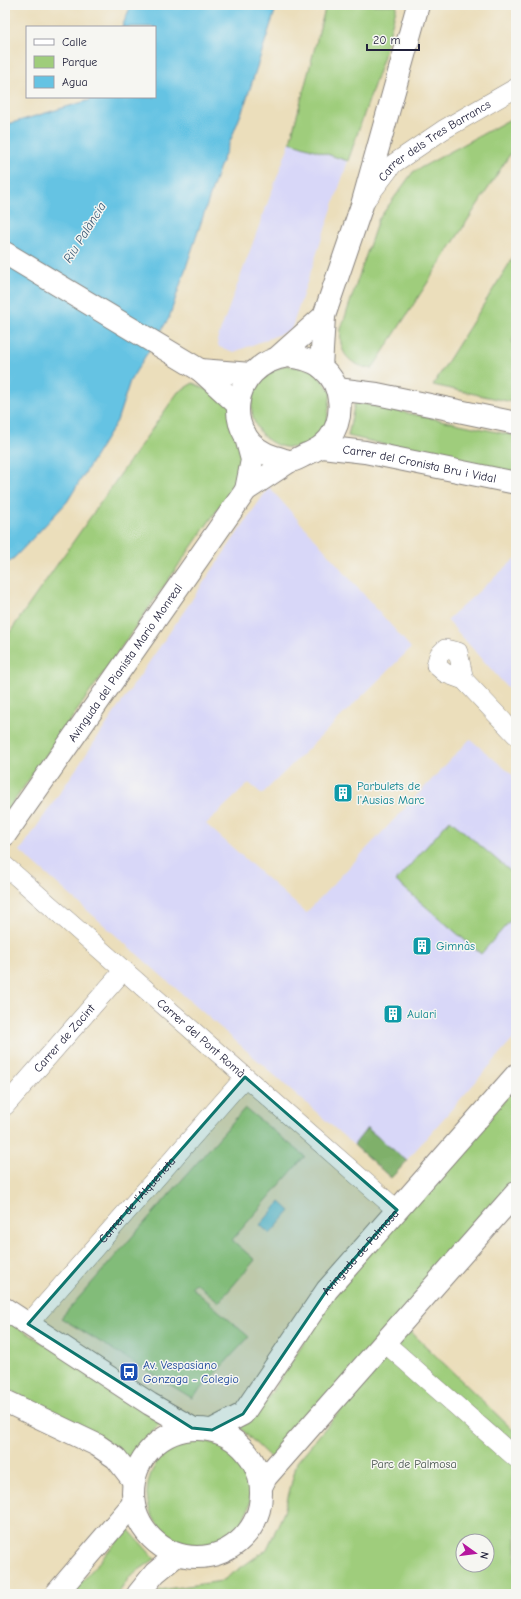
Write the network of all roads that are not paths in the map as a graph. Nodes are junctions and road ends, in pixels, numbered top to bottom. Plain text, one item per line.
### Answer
1 (418, 5) edge
2 (516, 88) edge
3 (362, 205) junction
4 (5, 253) edge
5 (324, 316) junction
6 (277, 358) junction
7 (321, 367) junction
8 (200, 370) junction
9 (251, 374) junction
10 (337, 389) junction
11 (238, 404) junction
12 (516, 423) edge
13 (245, 434) junction
14 (322, 447) junction
15 (290, 461) junction
16 (516, 483) edge
17 (246, 490) junction
18 (464, 680) dead end
19 (516, 735) edge
20 (5, 835) edge
21 (5, 866) edge
22 (124, 970) junction
23 (516, 1075) edge
24 (245, 1077) junction
25 (5, 1106) edge
26 (516, 1193) edge
27 (397, 1210) junction
28 (5, 1309) edge
29 (28, 1324) junction
30 (384, 1342) junction
31 (5, 1401) edge
32 (202, 1429) junction
33 (516, 1458) edge
34 (134, 1480) junction
35 (261, 1487) junction
36 (133, 1504) junction
37 (177, 1555) junction
38 (56, 1594) edge
39 (138, 1594) edge

1 - 3 street
2 - 3 street, Carrer dels Tres Barrancs
3 - 5 street
4 - 8 street
5 - 6 street
5 - 7 street
6 - 7 street
6 - 9 street
7 - 10 street
8 - 9 street
8 - 11 street
9 - 11 street
10 - 12 street
10 - 14 street
11 - 13 street
13 - 15 street
13 - 17 street, Avinguda del Pianista Mario Monreal
14 - 15 street
14 - 16 street, Carrer del Cronista Bru i Vidal
15 - 17 street, Avinguda del Pianista Mario Monreal
17 - 20 street, Avinguda del Pianista Mario Monreal
18 - 19 street
21 - 22 street, Carrer del Pont Romà
22 - 24 street, Carrer del Pont Romà
22 - 25 street, Carrer de Zacint
23 - 27 street, Avinguda de Palmosa
24 - 27 street, Carrer del Pont Romà
24 - 29 street, Carrer de l’Alquerieta
26 - 30 street
27 - 32 street, Avinguda de Palmosa
28 - 29 street
29 - 32 street
30 - 33 street
30 - 35 street
31 - 34 street
32 - 34 street
32 - 35 street
34 - 36 street
35 - 37 street
36 - 37 street
36 - 38 street
37 - 39 street

